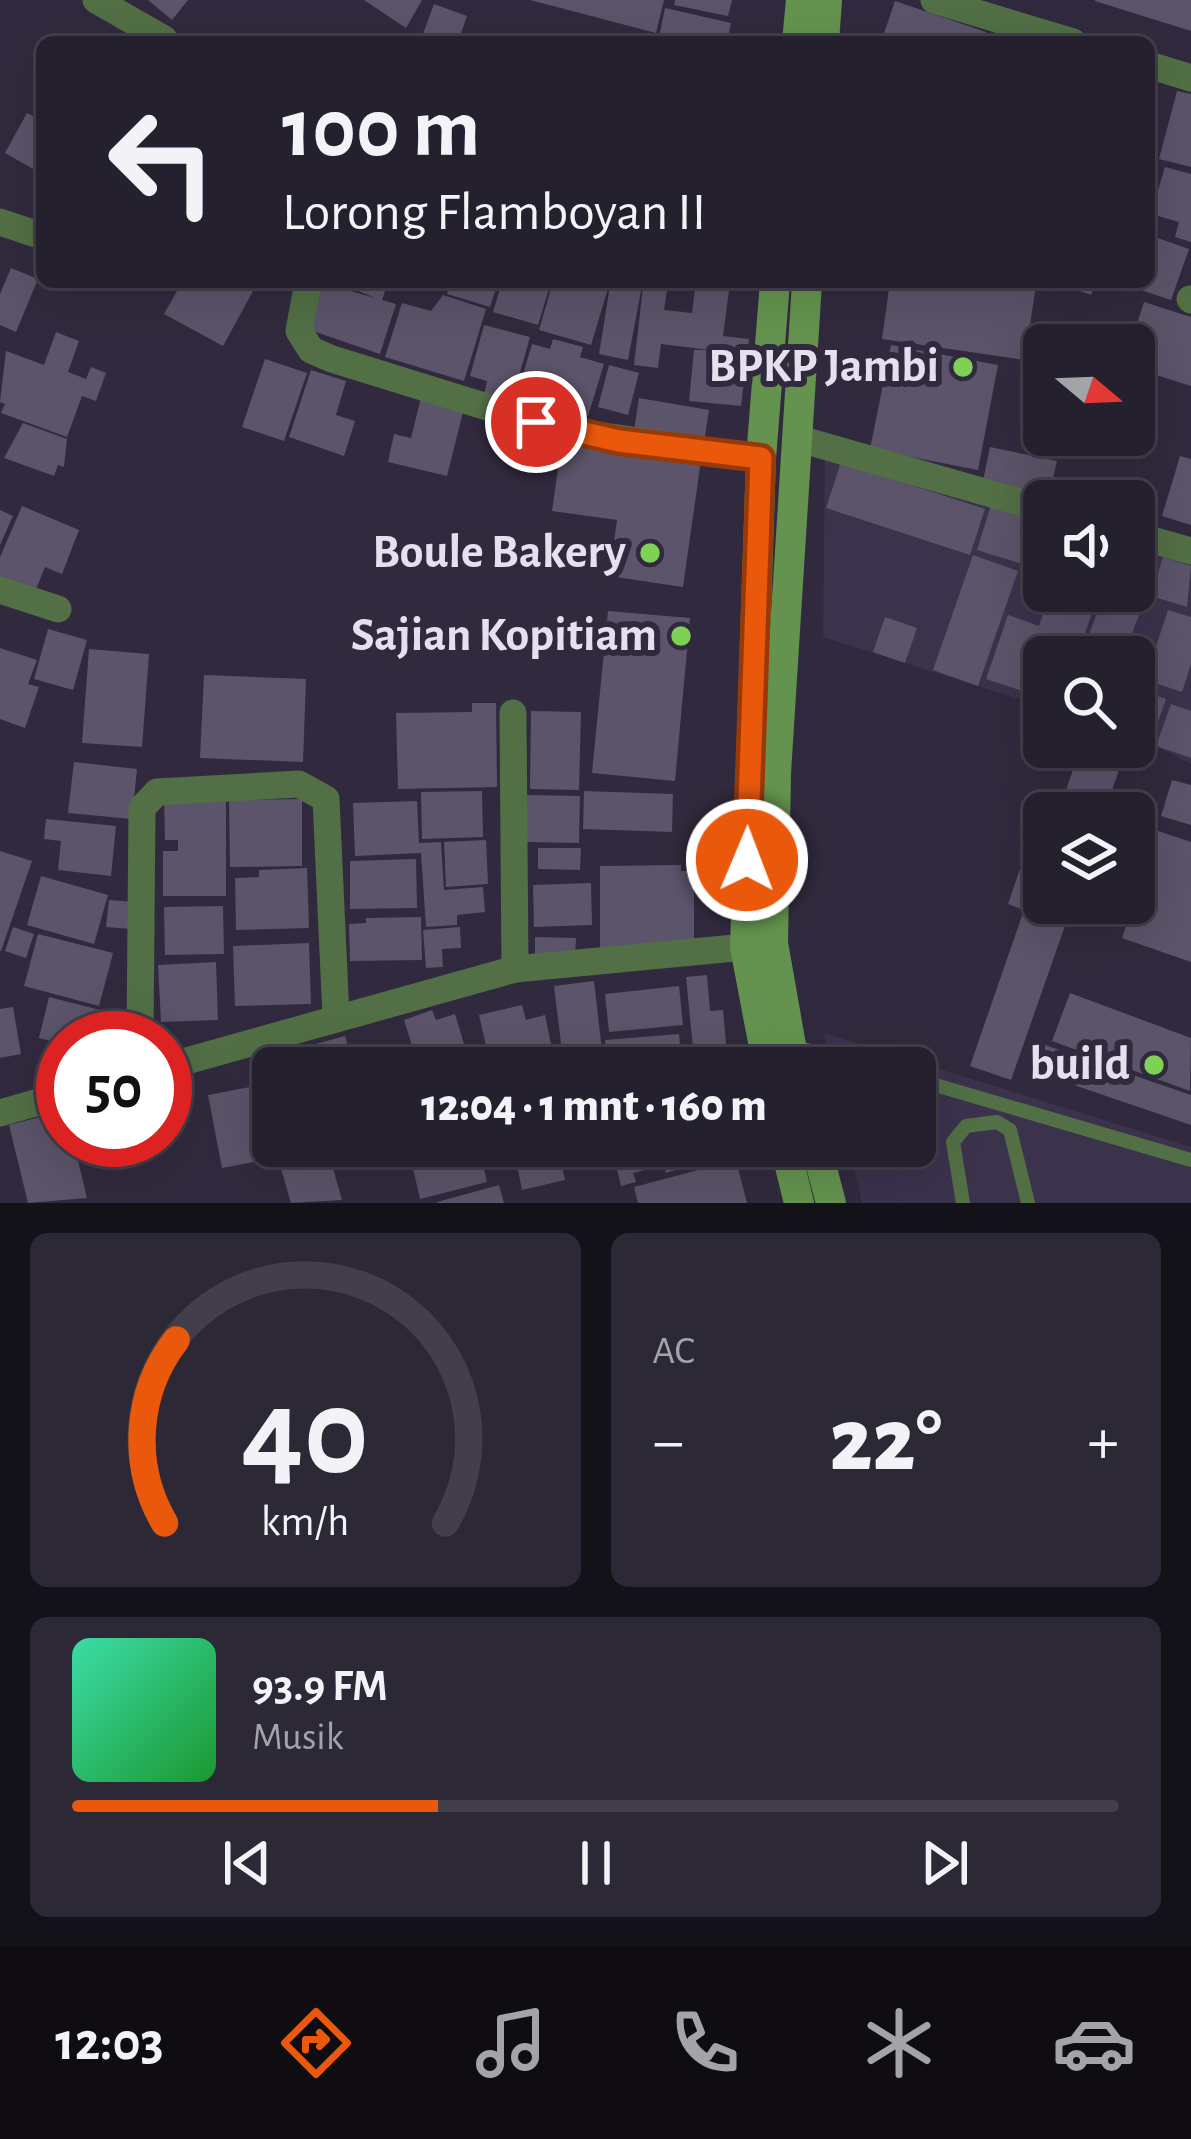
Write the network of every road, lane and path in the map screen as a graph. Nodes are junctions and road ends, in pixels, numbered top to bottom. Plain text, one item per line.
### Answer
1 (96, 0) edge
2 (800, 0) edge
3 (827, 0) edge
4 (934, 0) edge
5 (159, 36) edge
6 (797, 36) edge
7 (824, 36) edge
8 (1053, 36) edge
9 (1155, 67) edge
10 (1191, 78) edge
11 (0, 222) edge
12 (36, 234) edge
13 (307, 288) edge
14 (775, 288) edge
15 (807, 288) edge
16 (796, 438) junction
17 (763, 446) junction
18 (1023, 503) edge
19 (1155, 541) edge
20 (1191, 551) edge
21 (0, 590) edge
22 (58, 609) dead end
23 (513, 713) dead end
24 (763, 774) junction
25 (746, 947) junction
26 (515, 969) junction
27 (140, 1011) edge
28 (336, 1017) junction
29 (776, 1047) edge
30 (778, 1047) edge
31 (192, 1059) edge
32 (936, 1085) edge
33 (970, 1094) junction
34 (36, 1103) edge
35 (0, 1113) edge
36 (975, 1122) junction
37 (1191, 1160) edge
38 (790, 1167) edge
39 (822, 1167) edge
40 (799, 1203) edge
41 (831, 1203) edge
42 (963, 1203) edge
43 (1028, 1203) edge

1 - 5 street
2 - 6 main road
3 - 7 main road
4 - 8 street
9 - 10 street
11 - 12 street
13 - 17 street
14 - 17 main road
15 - 16 main road
16 - 17 main road
16 - 18 street
16 - 24 main road
17 - 24 main road
19 - 20 street
21 - 22 street
23 - 26 street
24 - 25 main road
24 - 30 main road
25 - 26 street
25 - 29 main road
26 - 28 street
27 - 28 street
28 - 31 street
32 - 33 lane
33 - 36 lane
33 - 37 lane
34 - 35 street
36 - 42 lane
36 - 43 lane
38 - 40 main road
39 - 41 main road

